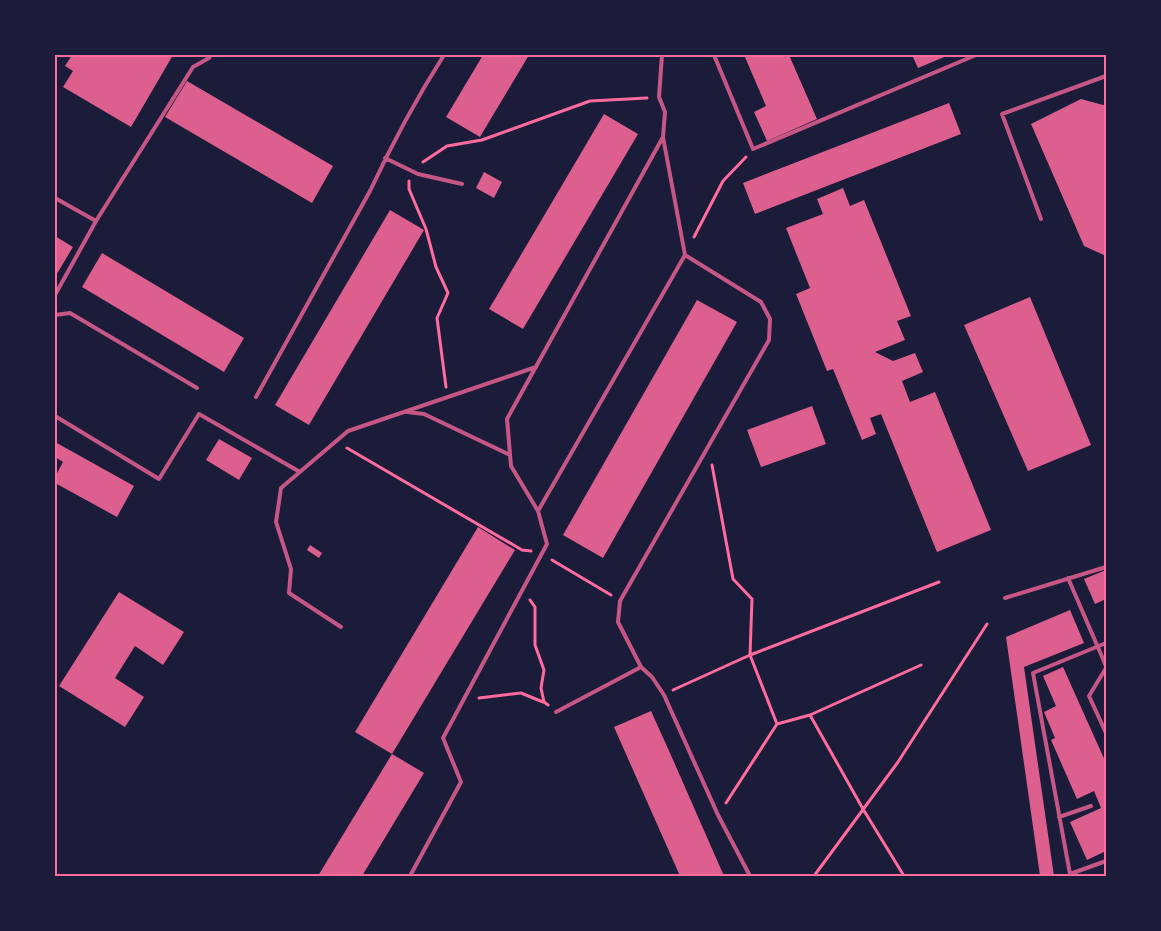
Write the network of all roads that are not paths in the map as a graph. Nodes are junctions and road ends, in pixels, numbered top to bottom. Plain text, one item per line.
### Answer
1 (211, 55) edge
2 (444, 55) edge
3 (662, 55) edge
4 (714, 55) edge
5 (976, 55) edge
6 (1106, 76) edge
7 (663, 138) junction
8 (385, 158) junction
9 (462, 184) dead end
10 (55, 198) edge
11 (1041, 219) dead end
12 (96, 221) junction
13 (684, 255) junction
14 (55, 295) edge
15 (55, 315) edge
16 (536, 367) junction
17 (197, 388) dead end
18 (256, 397) dead end
19 (405, 412) junction
20 (55, 416) edge
21 (510, 455) junction
22 (300, 472) junction
23 (538, 511) junction
24 (1106, 567) edge
25 (1068, 578) junction
26 (1005, 598) dead end
27 (341, 627) dead end
28 (1106, 643) edge
29 (1097, 647) junction
30 (641, 667) junction
31 (1106, 667) edge
32 (556, 712) road end
33 (1106, 733) edge
34 (1091, 806) dead end
35 (1060, 816) junction
36 (1106, 861) edge
37 (410, 876) edge
38 (750, 876) edge

1 - 12 lane
2 - 8 lane
3 - 7 lane
4 - 5 lane
6 - 11 lane
7 - 13 lane
7 - 16 lane
8 - 9 lane
8 - 18 lane
10 - 12 lane
12 - 14 lane
13 - 23 lane
13 - 30 lane
15 - 17 lane
16 - 19 lane
16 - 21 lane
19 - 21 lane
19 - 22 lane
20 - 22 lane
21 - 23 lane
22 - 27 lane
23 - 37 lane
24 - 25 lane
25 - 26 lane
25 - 29 lane
28 - 29 lane
29 - 31 lane
29 - 35 lane
30 - 32 lane
30 - 38 lane
31 - 33 lane
34 - 35 lane
35 - 36 lane

